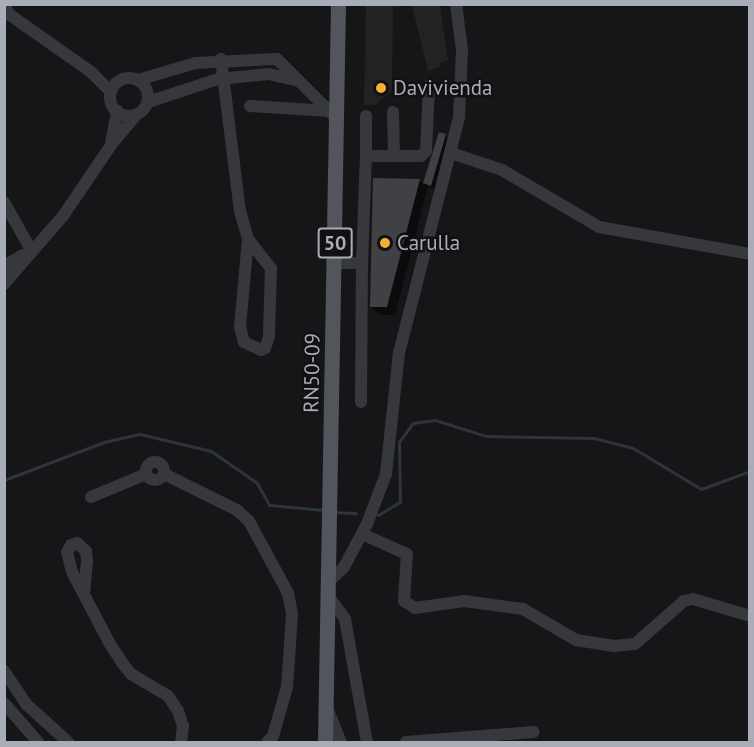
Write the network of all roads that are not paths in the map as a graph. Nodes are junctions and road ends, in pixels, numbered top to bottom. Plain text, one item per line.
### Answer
1 (338, 4) edge
2 (456, 4) edge
3 (8, 12) edge
4 (221, 59) junction
5 (91, 72) junction
6 (123, 79) junction
7 (225, 79) junction
8 (138, 80) junction
9 (296, 80) junction
10 (429, 85) dead end
11 (111, 93) junction
12 (148, 102) junction
13 (250, 106) dead end
14 (117, 111) junction
15 (393, 112) dead end
16 (137, 114) junction
17 (334, 116) junction
18 (366, 116) dead end
19 (111, 145) junction
20 (451, 153) junction
21 (394, 155) junction
22 (366, 156) junction
23 (4, 202) edge
24 (248, 239) junction
25 (32, 250) junction
26 (750, 254) edge
27 (334, 263) junction
28 (362, 263) junction
29 (4, 266) edge
30 (4, 284) edge
31 (361, 402) dead end
32 (91, 497) dead end
33 (362, 534) junction
34 (327, 588) junction
35 (84, 595) dead end
36 (750, 616) edge
37 (4, 671) edge
38 (4, 703) edge
39 (326, 705) junction
40 (534, 732) dead end
41 (38, 742) edge
42 (68, 742) edge
43 (181, 742) edge
44 (267, 742) edge
45 (325, 742) edge
46 (341, 742) edge
47 (367, 742) edge
48 (406, 742) edge

1 - 17 main road, RN50-09 / 50
2 - 20 street
3 - 5 street
4 - 7 street
4 - 8 street
4 - 9 street
5 - 6 street
5 - 11 street
6 - 8 street
6 - 11 street
7 - 9 street
7 - 12 street
7 - 24 street
8 - 12 street
9 - 17 street
10 - 21 street
11 - 14 street
12 - 16 street
13 - 17 street
14 - 16 street
14 - 19 street
15 - 21 street
16 - 19 street
17 - 27 main road, RN50-09 / 50
18 - 22 street
19 - 25 street
20 - 26 street
20 - 33 street
21 - 22 street
22 - 28 street
23 - 25 street
24 - 24 street
25 - 29 street
25 - 30 street
27 - 28 street
27 - 34 main road, RN50-09 / 50
28 - 31 street
32 - 44 street
33 - 34 street
33 - 36 street
34 - 39 main road, RN50-09 / 50
34 - 47 street
35 - 43 street
37 - 42 street
38 - 41 street
39 - 45 main road, RN50-09 / 50
39 - 46 street
40 - 48 street

